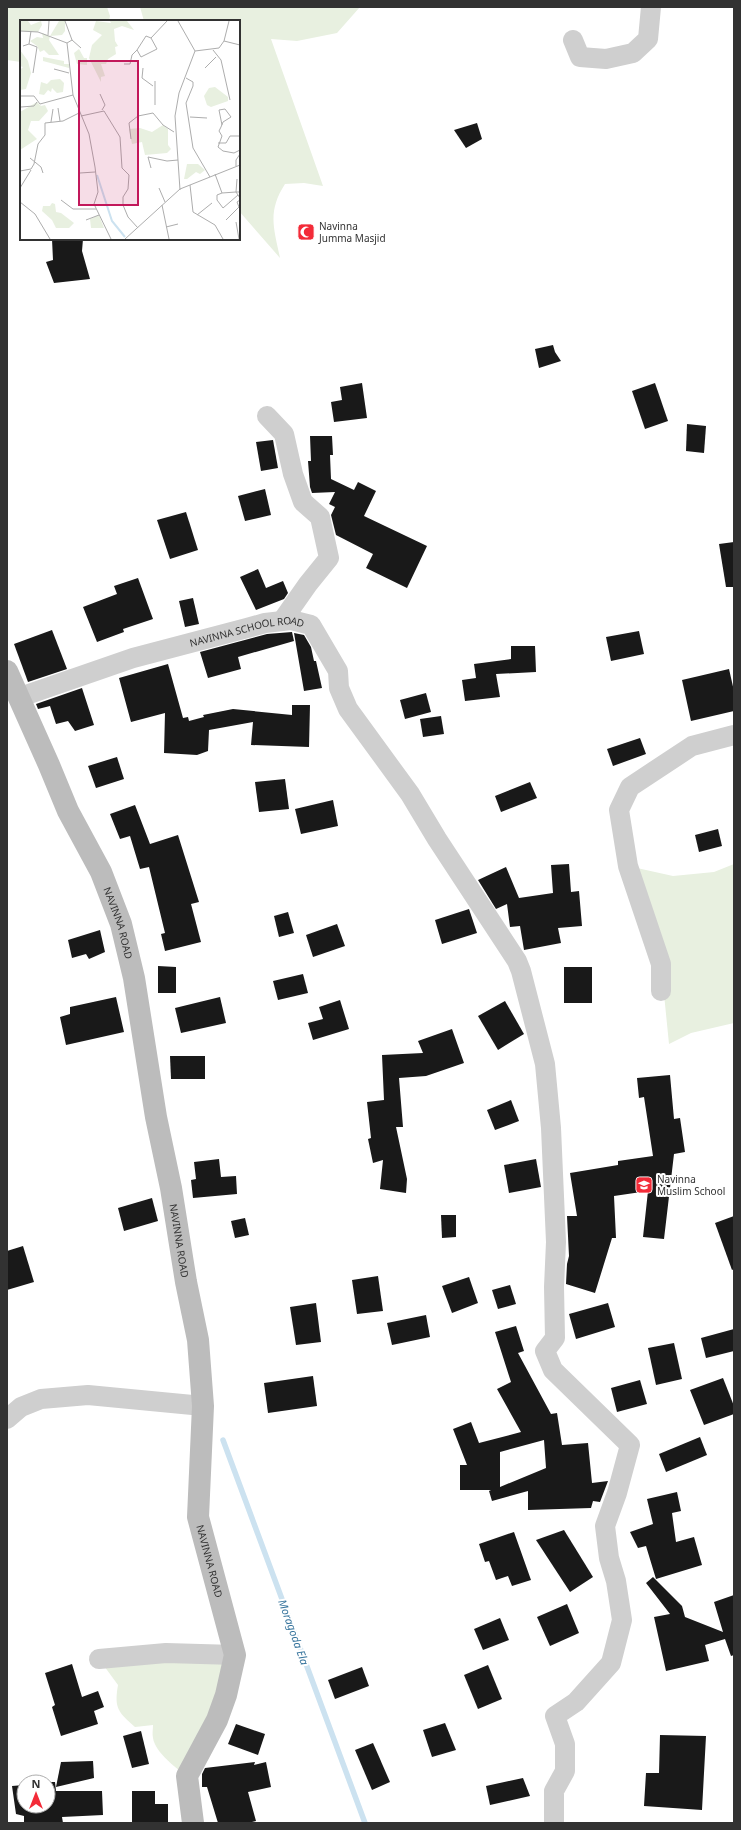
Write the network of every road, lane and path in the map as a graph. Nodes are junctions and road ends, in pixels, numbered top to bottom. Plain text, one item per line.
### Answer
1 (651, 7) edge
2 (573, 40) dead end
3 (267, 416) dead end
4 (282, 621) junction
5 (7, 671) edge
6 (20, 701) junction
7 (734, 735) edge
8 (661, 991) dead end
9 (203, 1406) junction
10 (7, 1419) edge
11 (235, 1655) junction
12 (99, 1659) dead end
13 (193, 1823) edge
14 (554, 1823) edge

1 - 2 street
3 - 4 street
4 - 6 street, NAVINNA SCHOOL ROAD
4 - 14 street, NAVINNA SCHOOL ROAD
5 - 6 street, NAVINNA ROAD
6 - 9 street, NAVINNA ROAD
7 - 8 street
9 - 10 street
9 - 11 street, NAVINNA ROAD
11 - 12 street
11 - 13 street, NAVINNA ROAD

